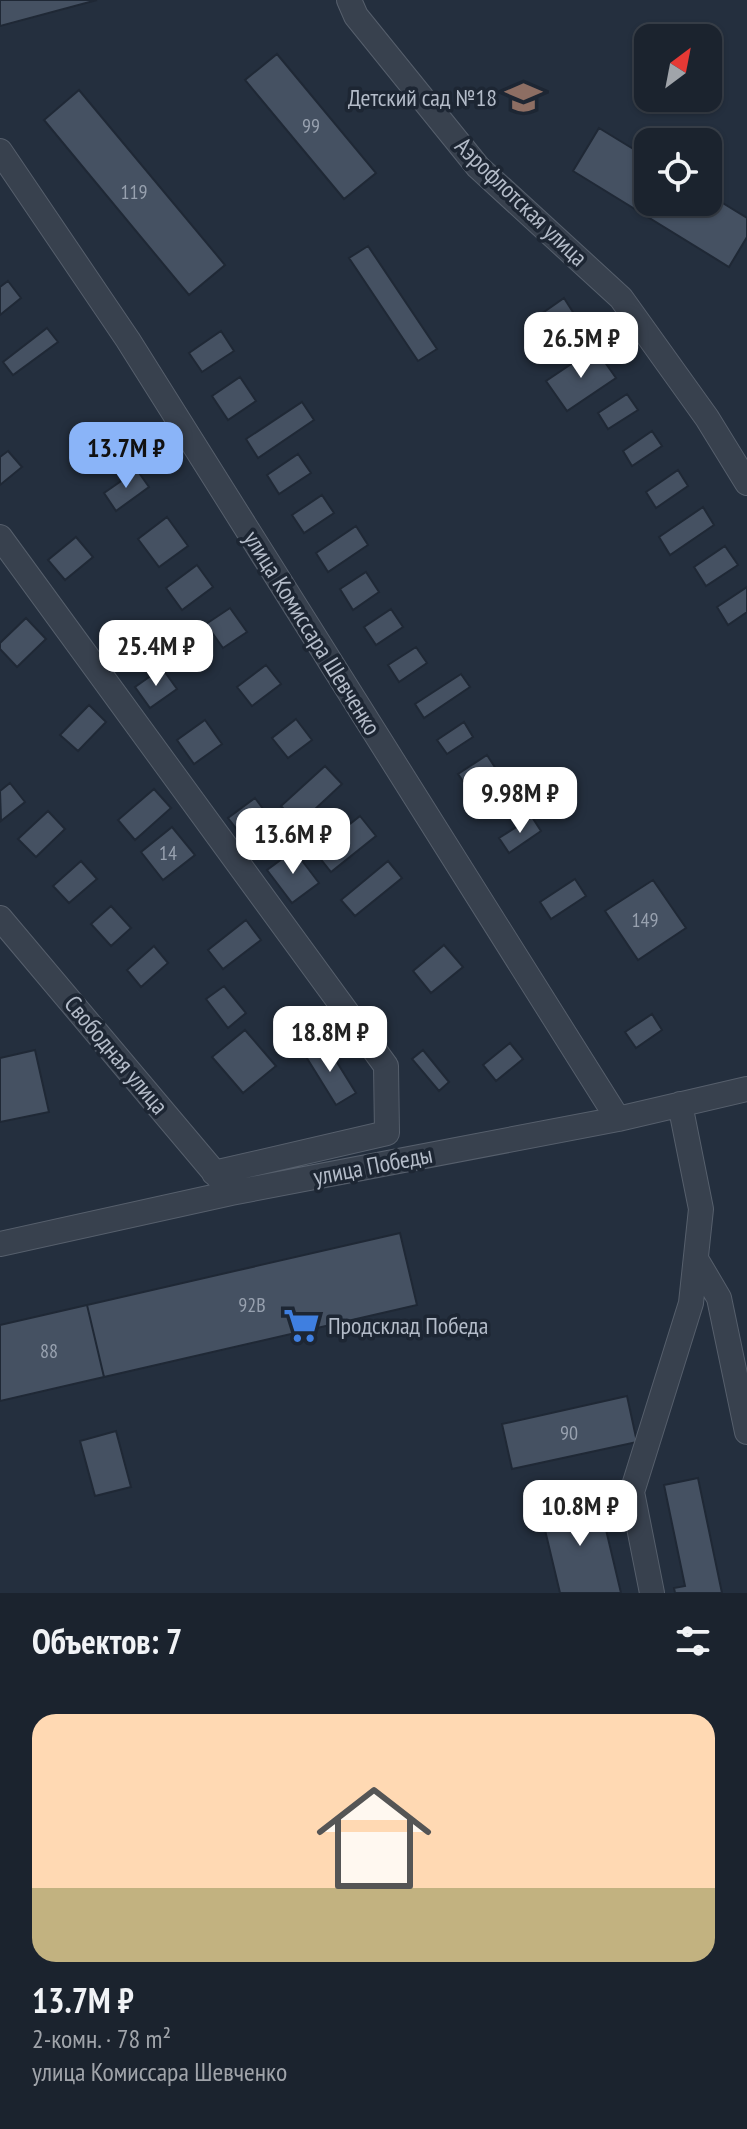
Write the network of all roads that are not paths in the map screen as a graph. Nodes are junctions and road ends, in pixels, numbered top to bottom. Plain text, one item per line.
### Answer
1 (349, 0) edge
2 (0, 151) edge
3 (747, 483) edge
4 (0, 537) edge
5 (0, 918) edge
6 (747, 1089) edge
7 (680, 1104) junction
8 (618, 1119) junction
9 (214, 1173) junction
10 (231, 1193) junction
11 (0, 1244) edge
12 (696, 1259) junction
13 (747, 1432) edge
14 (652, 1593) edge

1 - 3 street, Аэрофлотская улица
2 - 8 street, улица Комиссара Шевченко
4 - 9 street
5 - 9 street, Свободная улица
6 - 7 street, улица Победы
7 - 8 street, улица Победы
7 - 12 street
8 - 10 street, улица Победы
9 - 10 street, Свободная улица
10 - 11 street, улица Победы
12 - 13 street
12 - 14 street

